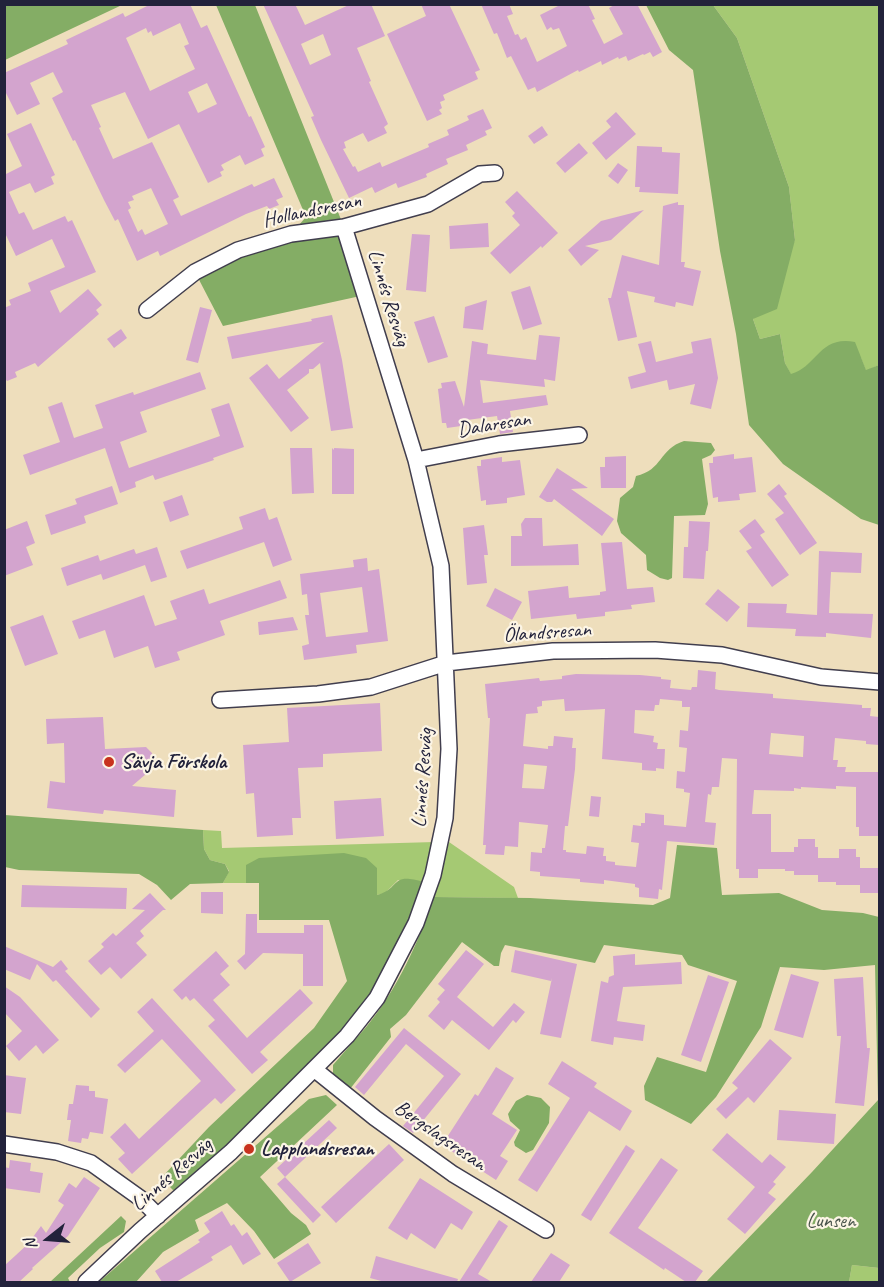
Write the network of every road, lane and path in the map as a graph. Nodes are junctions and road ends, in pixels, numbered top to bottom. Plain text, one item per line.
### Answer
1 (495, 173) dead end
2 (344, 227) junction
3 (147, 310) dead end
4 (579, 435) dead end
5 (416, 460) junction
6 (446, 663) junction
7 (879, 681) edge
8 (220, 700) dead end
9 (314, 1069) junction
10 (4, 1144) edge
11 (158, 1216) junction
12 (546, 1230) dead end
13 (86, 1282) edge

1 - 2 street, Hollandsresan
2 - 3 street, Hollandsresan
2 - 5 street, Linnés Resväg
4 - 5 street, Dalaresan
5 - 6 street, Linnés Resväg
6 - 7 street, Ölandsresan
6 - 8 street, Ölandsresan
6 - 9 street, Linnés Resväg
9 - 11 street, Linnés Resväg
9 - 12 street, Bergslagsresan
10 - 11 street
11 - 13 street, Linnés Resväg

